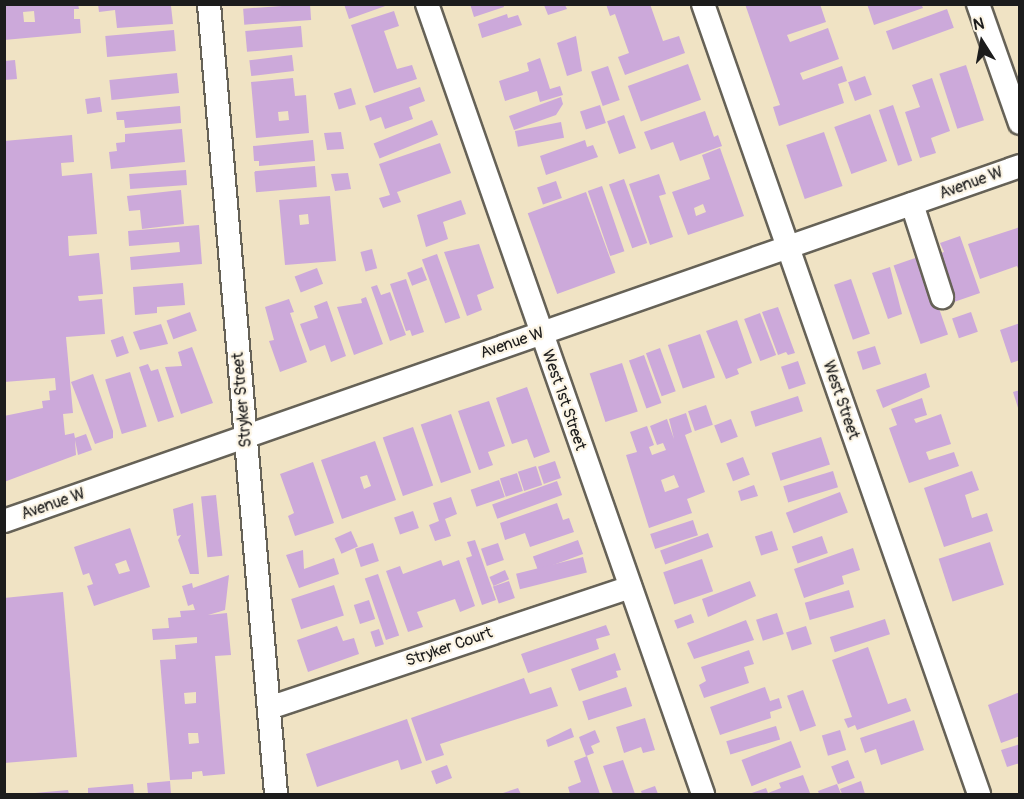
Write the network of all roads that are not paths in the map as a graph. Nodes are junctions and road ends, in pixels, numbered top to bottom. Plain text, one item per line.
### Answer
1 (209, 4) edge
2 (427, 4) edge
3 (703, 4) edge
4 (978, 4) edge
5 (1020, 123) edge
6 (1020, 166) edge
7 (912, 204) junction
8 (788, 247) junction
9 (942, 297) dead end
10 (541, 333) junction
11 (244, 437) junction
12 (4, 521) edge
13 (630, 586) junction
14 (269, 708) junction
15 (276, 795) edge
16 (703, 795) edge
17 (979, 795) edge

1 - 11 street, Stryker Street
2 - 10 street, West 1st Street
3 - 8 street, West Street
4 - 5 street
6 - 7 street, Avenue W
7 - 8 street, Avenue W
7 - 9 street
8 - 10 street, Avenue W
8 - 17 street, West Street
10 - 11 street, Avenue W
10 - 13 street, West 1st Street
11 - 12 street, Avenue W
11 - 14 street, Stryker Street
13 - 14 street, Stryker Court
13 - 16 street, West 1st Street
14 - 15 street, Stryker Street

